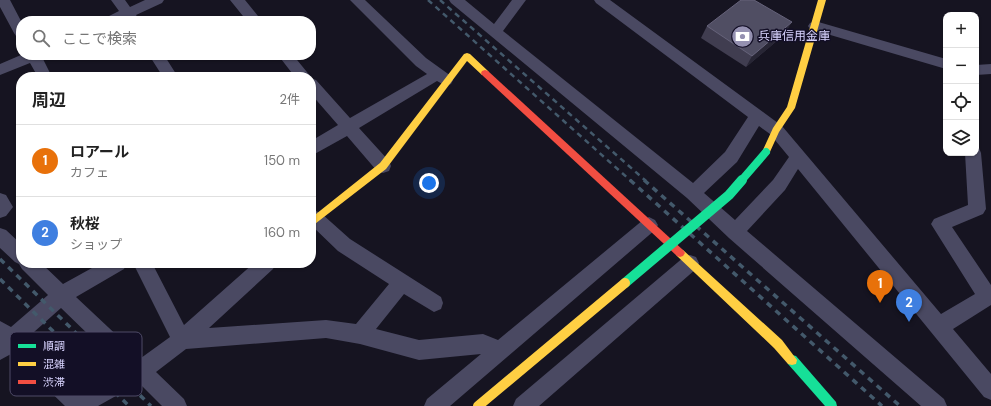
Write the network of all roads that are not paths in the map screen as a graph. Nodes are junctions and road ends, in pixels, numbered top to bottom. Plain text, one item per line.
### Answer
1 (3, 0) edge
2 (118, 0) edge
3 (157, 0) edge
4 (237, 0) edge
5 (357, 0) edge
6 (456, 0) edge
7 (519, 0) edge
8 (601, 0) edge
9 (822, 0) edge
10 (129, 16) edge
11 (132, 16) edge
12 (251, 16) edge
13 (16, 24) edge
14 (815, 26) junction
15 (496, 31) junction
16 (22, 60) edge
17 (36, 60) edge
18 (159, 60) edge
19 (289, 60) edge
20 (943, 63) edge
21 (0, 70) edge
22 (979, 70) edge
23 (991, 70) edge
24 (42, 72) edge
25 (168, 72) edge
26 (300, 72) edge
27 (443, 78) junction
28 (316, 90) edge
29 (757, 116) junction
30 (348, 127) junction
31 (776, 130) junction
32 (316, 146) edge
33 (798, 156) junction
34 (973, 156) edge
35 (383, 166) junction
36 (693, 193) junction
37 (0, 200) edge
38 (0, 211) edge
39 (316, 219) edge
40 (316, 223) edge
41 (649, 225) junction
42 (734, 232) junction
43 (0, 236) edge
44 (16, 251) edge
45 (690, 263) junction
46 (33, 268) edge
47 (109, 268) edge
48 (145, 268) edge
49 (261, 268) edge
50 (402, 283) junction
51 (62, 295) junction
52 (434, 303) dead end
53 (939, 326) junction
54 (14, 332) edge
55 (100, 332) edge
56 (360, 334) junction
57 (182, 340) junction
58 (499, 352) junction
59 (142, 370) edge
60 (142, 373) edge
61 (991, 390) edge
62 (68, 396) edge
63 (97, 396) edge
64 (79, 406) edge
65 (178, 406) edge
66 (434, 406) edge
67 (478, 406) edge
68 (523, 406) edge
69 (832, 406) edge
70 (937, 406) edge

1 - 13 street
2 - 10 street
3 - 11 street
4 - 12 street
5 - 27 street
6 - 15 street
7 - 15 street
8 - 29 street
9 - 14 street
14 - 20 street
14 - 31 street
15 - 36 street
16 - 21 street
17 - 24 street
18 - 25 street
19 - 26 street
22 - 23 street
27 - 30 street
27 - 35 street
27 - 41 street
28 - 30 street
29 - 31 street
29 - 36 street
30 - 32 street
30 - 35 street
31 - 33 street
31 - 67 street, bridge
33 - 42 street
33 - 53 street
34 - 53 street
35 - 39 street
36 - 42 street
37 - 38 street
40 - 50 street
41 - 45 street
41 - 58 street
42 - 70 street
43 - 44 street
45 - 68 street
45 - 69 street
46 - 51 street
47 - 51 street
48 - 57 street
49 - 57 street
50 - 52 street
50 - 56 street
51 - 54 street
51 - 55 street
53 - 61 street
56 - 57 street
56 - 58 street
57 - 59 street
58 - 66 street
60 - 65 street
62 - 64 street
63 - 64 street

